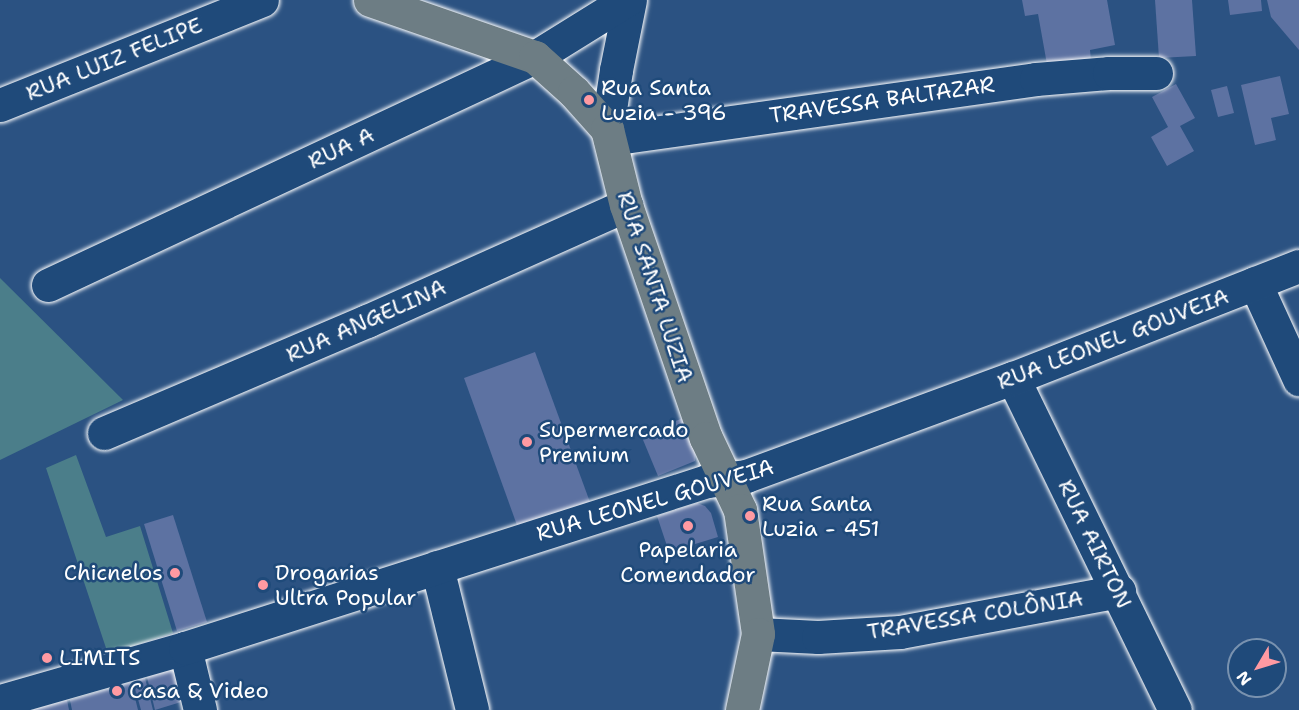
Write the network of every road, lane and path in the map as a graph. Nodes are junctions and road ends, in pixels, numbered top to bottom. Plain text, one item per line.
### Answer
1 (262, 0) edge
2 (370, 0) edge
3 (629, 0) edge
4 (535, 57) junction
5 (1156, 73) dead end
6 (0, 105) edge
7 (608, 134) junction
8 (626, 206) junction
9 (1299, 266) edge
10 (1256, 283) junction
11 (48, 285) dead end
12 (1013, 378) junction
13 (1299, 378) edge
14 (104, 433) dead end
15 (727, 480) junction
16 (437, 567) junction
17 (1119, 591) junction
18 (759, 634) junction
19 (185, 648) junction
20 (0, 701) edge
21 (200, 710) edge
22 (472, 710) edge
23 (742, 710) edge
24 (1175, 710) edge

1 - 6 street, RUA LUIZ FELIPE
2 - 4 main road, RUA SANTA LUZIA
3 - 4 street, RUA A
3 - 7 street
4 - 7 main road, RUA SANTA LUZIA
4 - 11 street, RUA A
5 - 7 street, TRAVESSA BALTAZAR
7 - 8 main road, RUA SANTA LUZIA
8 - 14 street, RUA ANGELINA
8 - 15 main road, RUA SANTA LUZIA
9 - 10 street, RUA LEONEL GOUVEIA
10 - 12 street, RUA LEONEL GOUVEIA
10 - 13 street
12 - 15 street, RUA LEONEL GOUVEIA
12 - 17 street, RUA AIRTON
15 - 16 street, RUA LEONEL GOUVEIA
15 - 18 main road, RUA SANTA LUZIA
16 - 19 street, RUA LEONEL GOUVEIA
16 - 22 street
17 - 18 street, TRAVESSA COLÔNIA
17 - 24 street, RUA AIRTON
18 - 23 main road, RUA SANTA LUZIA
19 - 20 street, RUA LEONEL GOUVEIA
19 - 21 street

